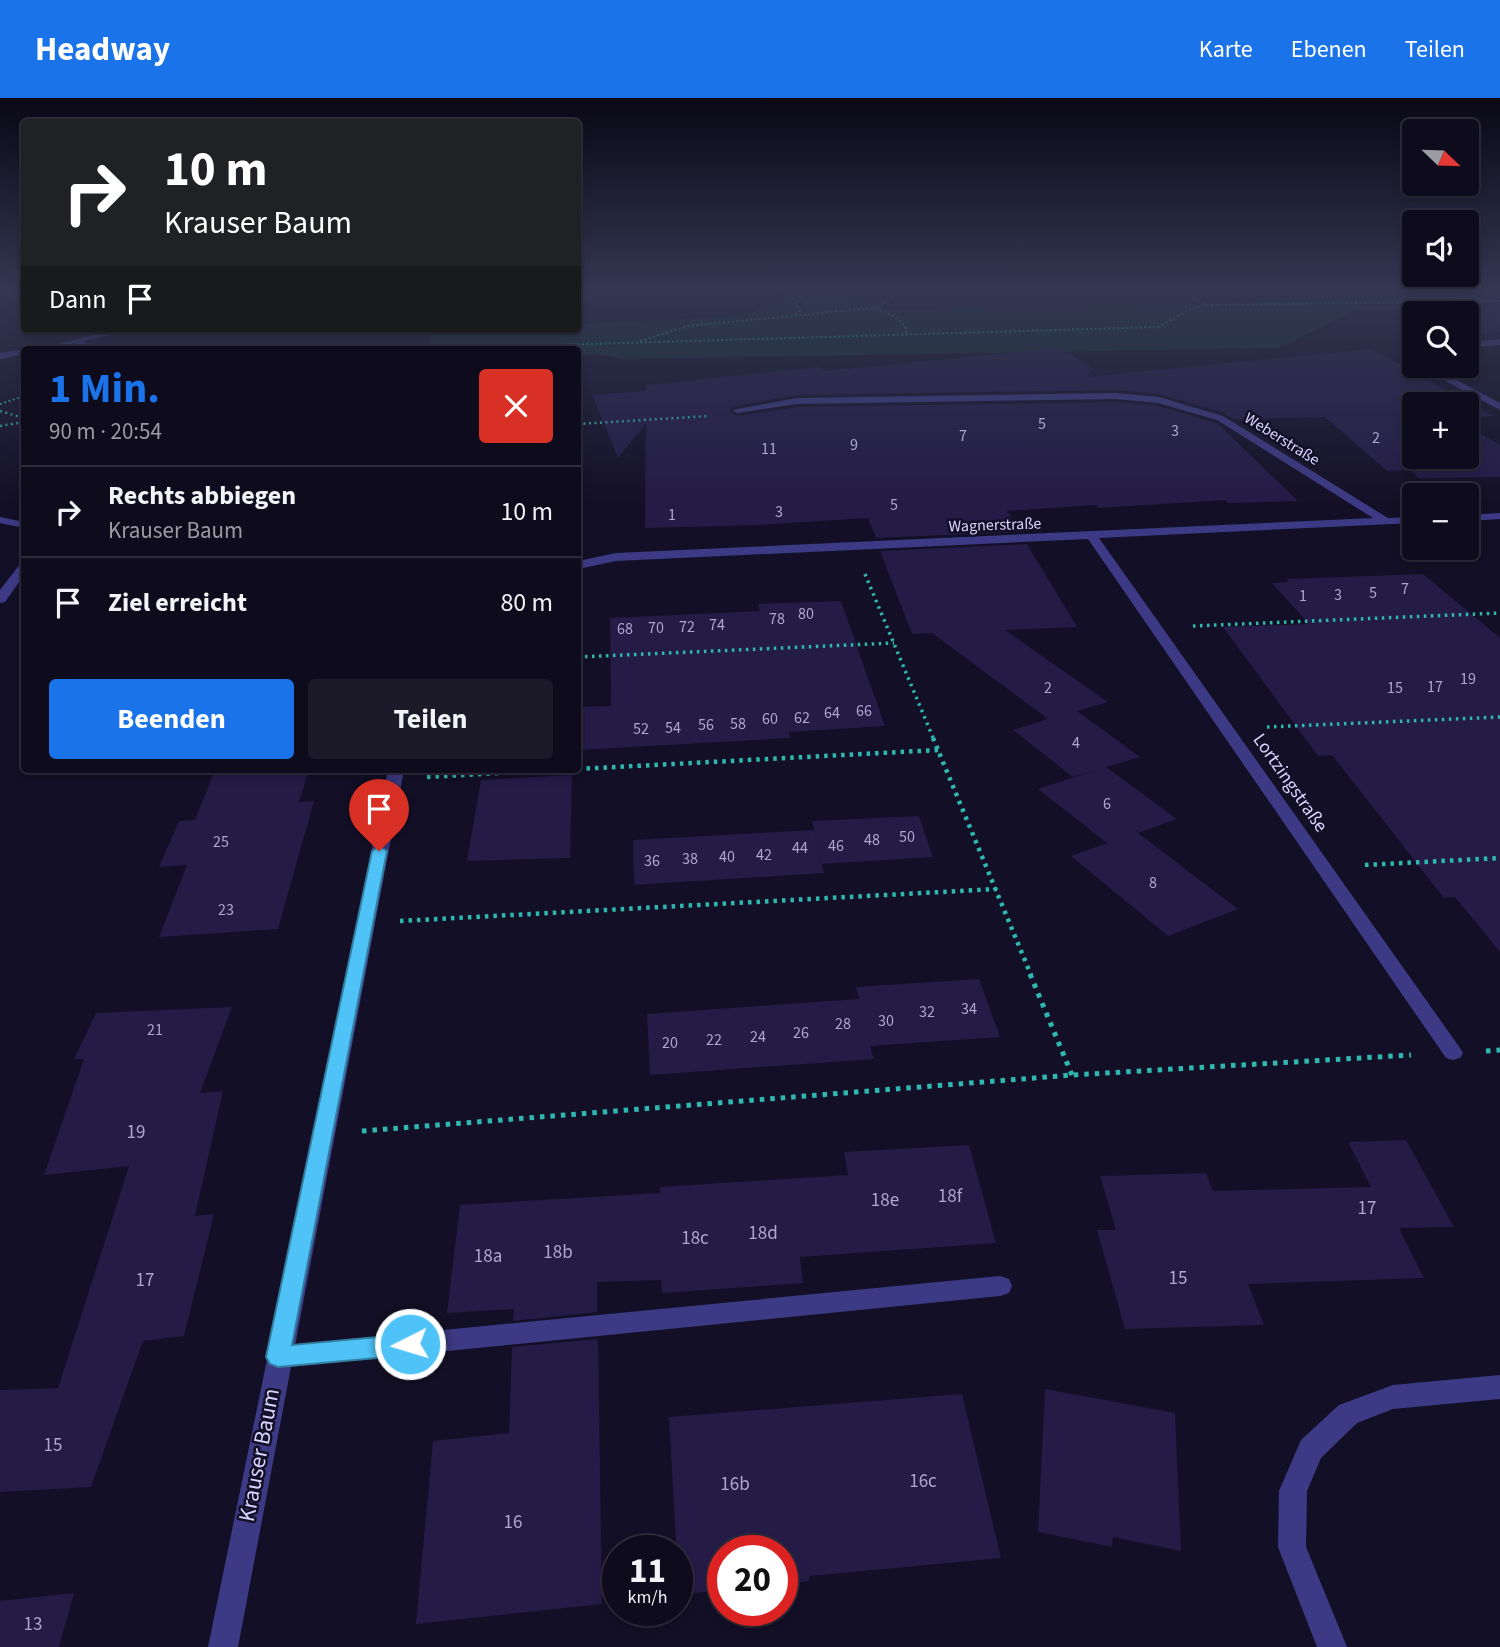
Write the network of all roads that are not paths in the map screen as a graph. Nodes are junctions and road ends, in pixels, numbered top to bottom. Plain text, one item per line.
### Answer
1 (1446, 378) edge
2 (1500, 407) edge
3 (737, 410) road end
4 (1500, 516) edge
5 (1479, 517) edge
6 (0, 520) edge
7 (1402, 520) edge
8 (1385, 521) junction
9 (21, 524) edge
10 (1092, 536) junction
11 (581, 564) edge
12 (21, 571) edge
13 (0, 599) edge
14 (395, 774) edge
15 (1453, 1053) road end
16 (1000, 1286) dead end
17 (278, 1357) junction
18 (1500, 1387) edge
19 (223, 1647) edge
20 (1332, 1647) edge

1 - 2 street
3 - 8 street, Weberstraße
4 - 5 street
6 - 9 street
7 - 8 street, Wagnerstraße
8 - 10 street, Wagnerstraße
10 - 11 street, Wagnerstraße
10 - 15 street, Lortzingstraße
12 - 13 street
14 - 17 street, Krauser Baum
16 - 17 street
17 - 19 street, Krauser Baum
18 - 20 street

